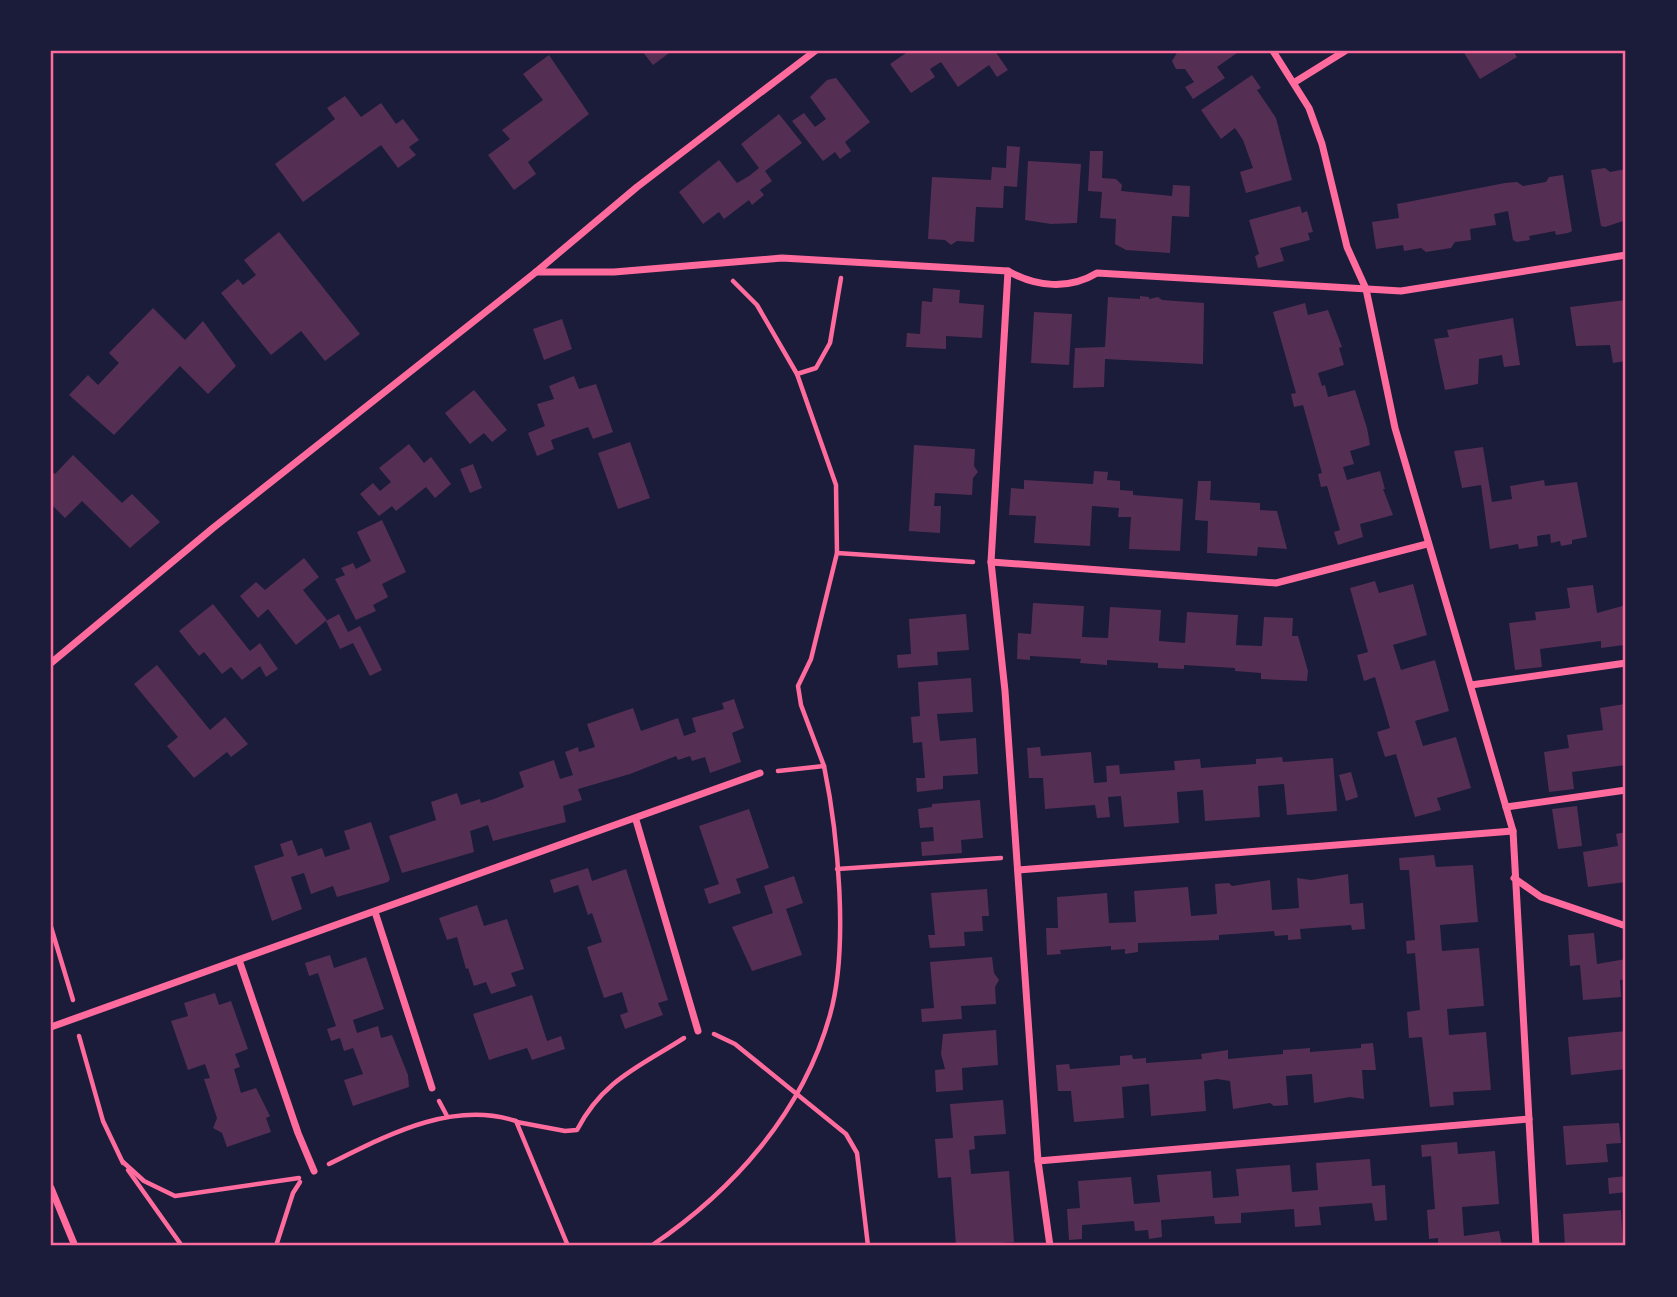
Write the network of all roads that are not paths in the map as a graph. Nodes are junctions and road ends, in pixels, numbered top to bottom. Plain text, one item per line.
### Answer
1 (815, 51) edge
2 (1273, 51) edge
3 (1345, 51) edge
4 (1295, 82) junction
5 (1626, 255) edge
6 (1008, 271) junction
7 (536, 272) junction
8 (1366, 289) junction
9 (1427, 544) junction
10 (991, 562) junction
11 (51, 663) edge
12 (1626, 663) edge
13 (1471, 685) junction
14 (760, 773) road end
15 (1626, 790) edge
16 (1506, 807) junction
17 (636, 820) junction
18 (1513, 831) junction
19 (1018, 870) junction
20 (1514, 878) junction
21 (375, 912) junction
22 (1626, 926) edge
23 (239, 960) junction
24 (51, 1027) edge
25 (698, 1031) road end
26 (432, 1088) dead end
27 (1529, 1119) junction
28 (1038, 1161) junction
29 (314, 1171) road end
30 (51, 1188) edge
31 (75, 1246) edge
32 (1050, 1246) edge
33 (1536, 1246) edge

1 - 7 street
2 - 4 street
3 - 4 street
4 - 8 street
5 - 8 street
6 - 7 street
6 - 8 street
6 - 10 street
7 - 11 street
8 - 9 street
9 - 10 street
9 - 13 street
10 - 19 street
12 - 13 street
13 - 16 street
14 - 17 street
15 - 16 street
16 - 18 street
17 - 21 street
17 - 25 street
18 - 19 street
18 - 20 street
19 - 28 street
20 - 22 street
20 - 27 street
21 - 23 street
21 - 26 street
23 - 24 street
23 - 29 street
27 - 28 street
27 - 33 street
28 - 32 street
30 - 31 street

